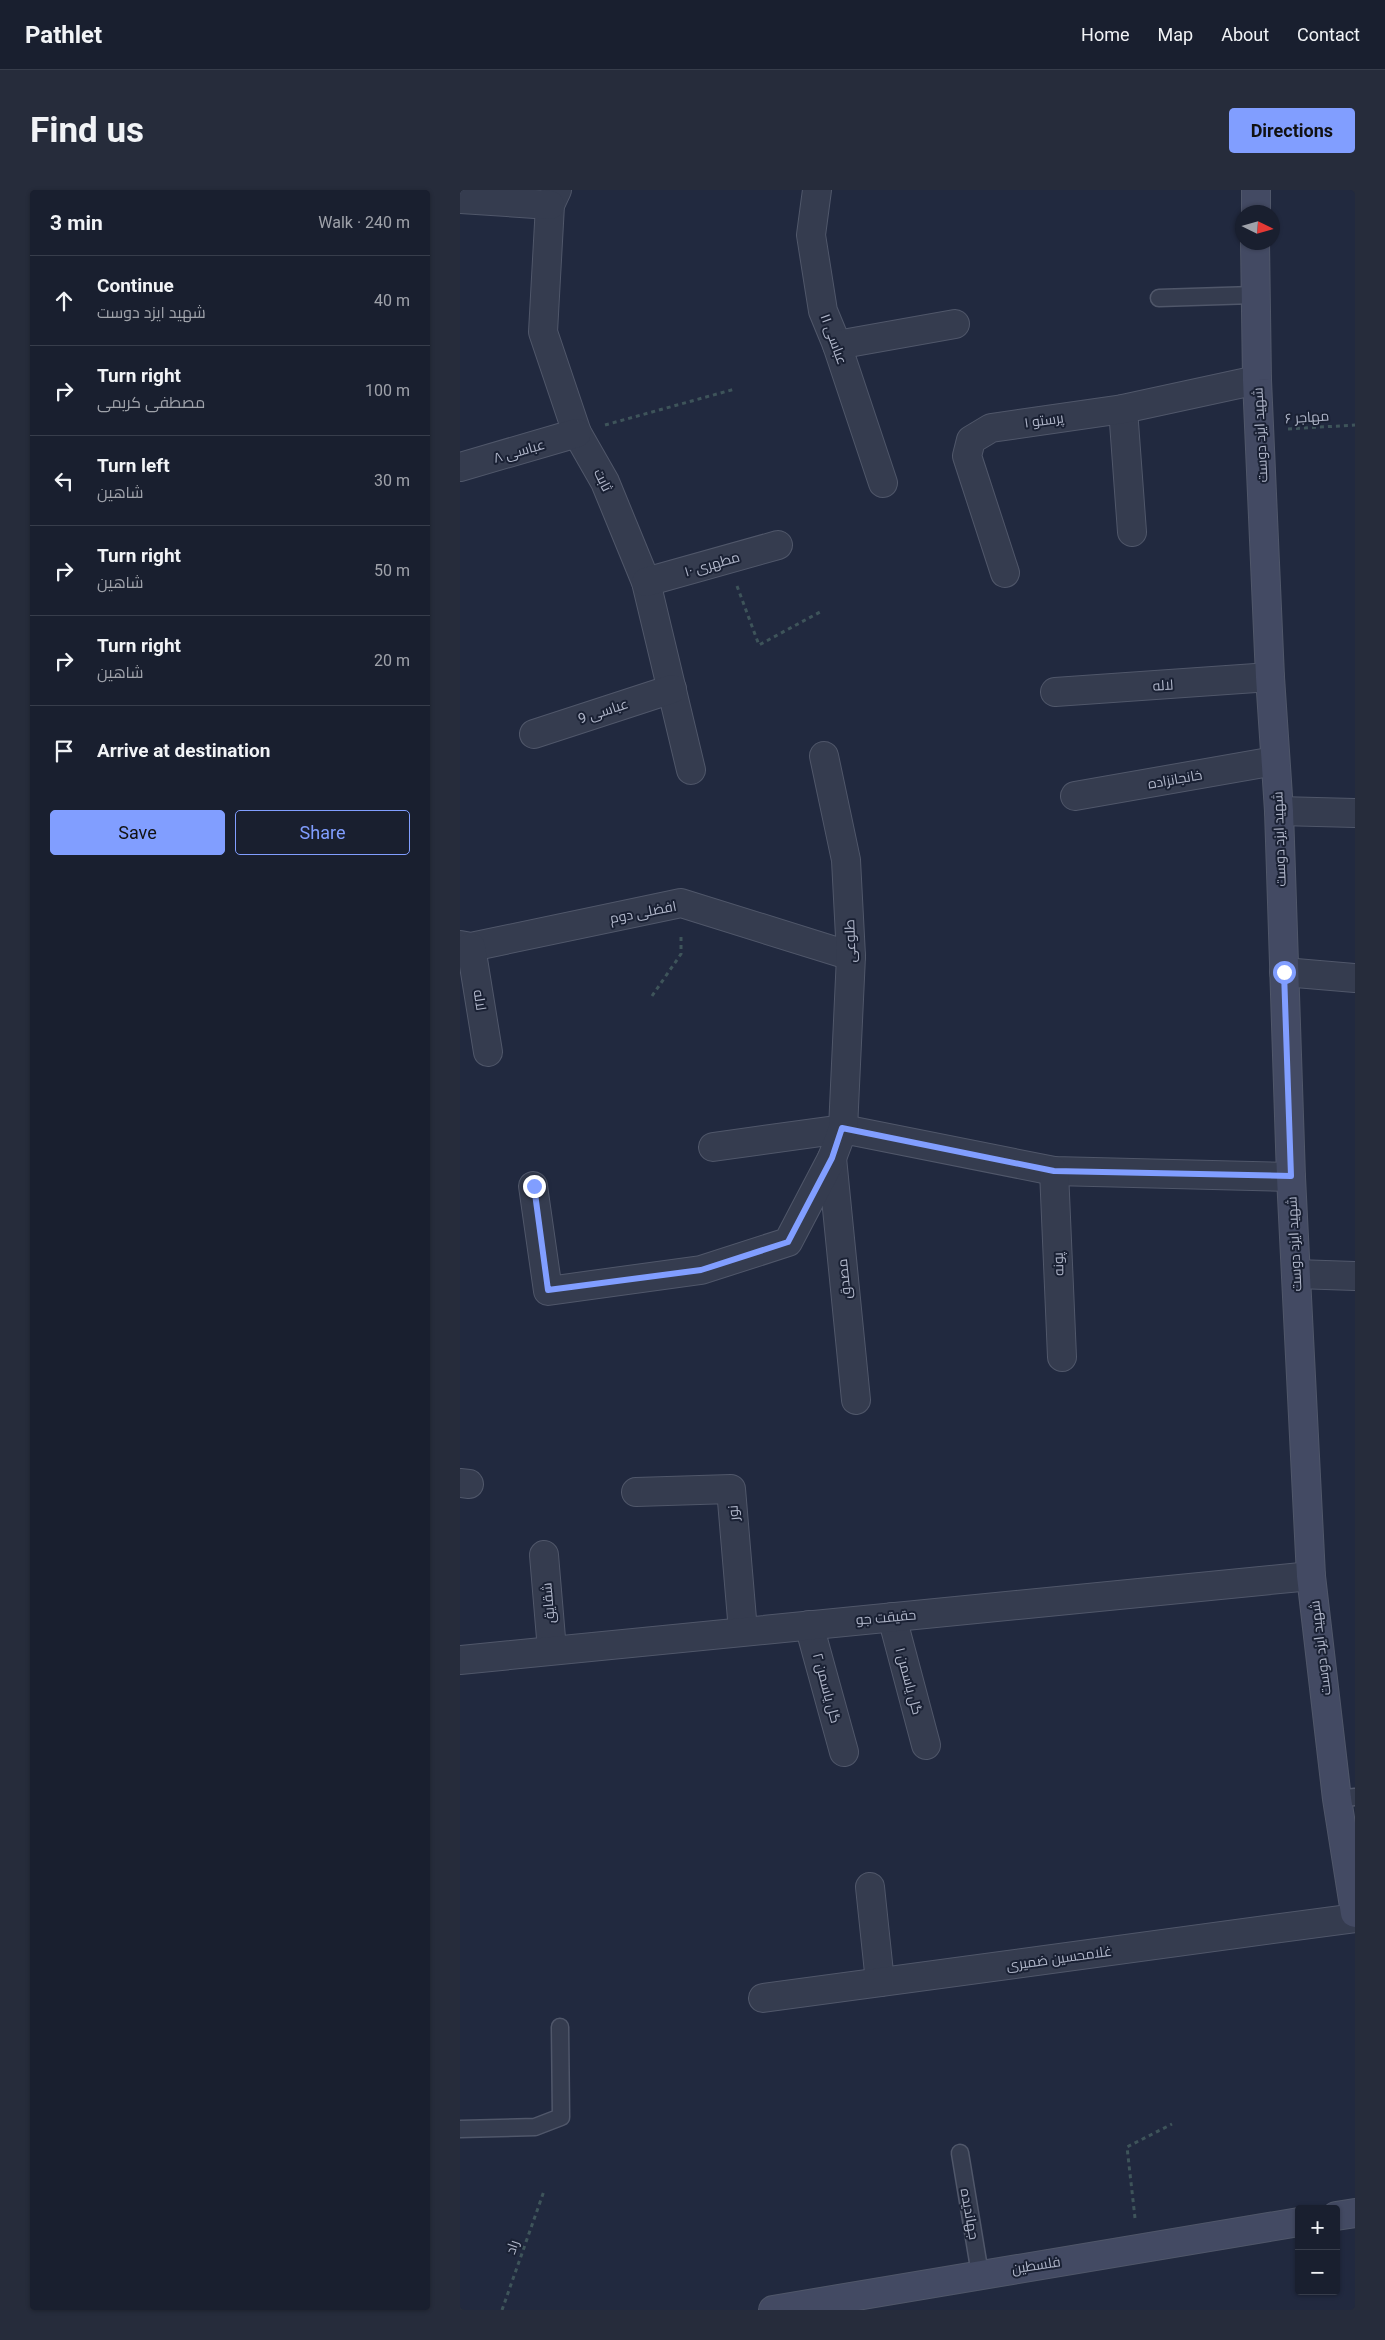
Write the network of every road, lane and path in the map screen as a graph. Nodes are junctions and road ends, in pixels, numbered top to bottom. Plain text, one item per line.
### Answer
1 (817, 190) edge
2 (1256, 190) edge
3 (554, 198) edge
4 (460, 199) edge
5 (1256, 205) edge
6 (1255, 250) edge
7 (1254, 295) junction
8 (1160, 298) dead end
9 (955, 324) dead end
10 (837, 346) junction
11 (1257, 380) junction
12 (735, 389) dead end
13 (1123, 409) junction
14 (1355, 425) edge
15 (1260, 431) junction
16 (577, 433) junction
17 (460, 467) edge
18 (883, 483) dead end
19 (1132, 532) dead end
20 (778, 545) dead end
21 (728, 560) junction
22 (1005, 573) dead end
23 (646, 582) junction
24 (820, 612) dead end
25 (1270, 677) junction
26 (672, 689) junction
27 (1055, 692) dead end
28 (534, 734) dead end
29 (824, 756) dead end
30 (1275, 761) junction
31 (691, 770) dead end
32 (1075, 796) dead end
33 (1279, 811) junction
34 (1355, 813) edge
35 (681, 903) junction
36 (466, 946) edge
37 (851, 956) junction
38 (1284, 972) junction
39 (1355, 978) edge
40 (652, 996) dead end
41 (488, 1052) dead end
42 (842, 1128) junction
43 (713, 1147) dead end
44 (832, 1158) junction
45 (1054, 1171) junction
46 (1291, 1176) junction
47 (534, 1186) dead end
48 (1296, 1274) junction
49 (1355, 1276) edge
50 (1062, 1357) dead end
51 (856, 1400) dead end
52 (636, 1492) dead end
53 (544, 1555) dead end
54 (1311, 1576) junction
55 (892, 1617) junction
56 (809, 1625) junction
57 (742, 1632) junction
58 (552, 1650) junction
59 (460, 1660) edge
60 (926, 1744) dead end
61 (844, 1752) dead end
62 (1346, 1798) edge
63 (870, 1887) dead end
64 (1355, 1912) edge
65 (1355, 1918) edge
66 (880, 1982) junction
67 (763, 1998) dead end
68 (560, 2027) dead end
69 (1172, 2124) dead end
70 (460, 2129) edge
71 (960, 2153) dead end
72 (544, 2191) dead end
73 (1355, 2213) edge
74 (1340, 2215) edge
75 (1295, 2223) edge
76 (1138, 2248) junction
77 (980, 2274) junction
78 (502, 2310) edge
79 (774, 2310) edge

1 - 10 street, عباسی ۱۱
2 - 5 main road
3 - 4 street
3 - 16 street, ثابت
6 - 7 main road, شهید ایزد دوست
7 - 8 lane
7 - 11 main road, شهید ایزد دوست
9 - 10 street
10 - 18 street, عباسی ۱۱
11 - 13 street, پرستو ۱
11 - 15 main road, شهید ایزد دوست
12 - 16 path
13 - 19 street
13 - 22 street, پرستو ۱
14 - 15 path, مهاجر ۶
15 - 25 main road, شهید ایزد دوست
16 - 17 street, عباسی ۸
16 - 23 street, ثابت
20 - 21 street, مطهری ۱۰
21 - 23 street, مطهری ۱۰
21 - 24 path
23 - 26 street, ثابت
25 - 27 street, لاله
25 - 30 main road, شهید ایزد دوست
26 - 28 street, عباسی 9
26 - 31 street, ثابت
29 - 37 street, طلوعی
30 - 32 street, خانجانزاده
30 - 33 main road, شهید ایزد دوست
33 - 34 street
33 - 38 main road, شهید ایزد دوست
35 - 36 street, افضلی دوم
35 - 37 street, افضلی دوم
35 - 40 path
36 - 41 street, لاله
37 - 42 street, طلوعی
38 - 39 street
38 - 46 main road, شهید ایزد دوست
42 - 43 street
42 - 44 street, طلوعی
42 - 45 street
44 - 47 street
44 - 51 street, مصدق
45 - 46 street
45 - 50 street, پونه
46 - 48 main road, شهید ایزد دوست
48 - 49 street
48 - 54 main road, شهید ایزد دوست
52 - 57 street, نور
53 - 58 street, شقایق
54 - 55 street, حقیقت جو
54 - 62 main road, شهید ایزد دوست
55 - 56 street, حقیقت جو
55 - 60 street, گل یاسمن ۱
56 - 57 street, حقیقت جو
56 - 61 street, گل یاسمن ۲
57 - 58 street, حقیقت جو
58 - 59 street, حقیقت جو
62 - 64 main road, شهید ایزد دوست
63 - 66 street
65 - 66 street, غلامحسین ضمیری
66 - 67 street, غلامحسین ضمیری
68 - 70 lane
69 - 76 path
71 - 77 lane, جهاندیده
72 - 78 path, راد
73 - 74 main road
75 - 76 main road, فلسطین
76 - 77 main road, فلسطین
77 - 79 main road, فلسطین

